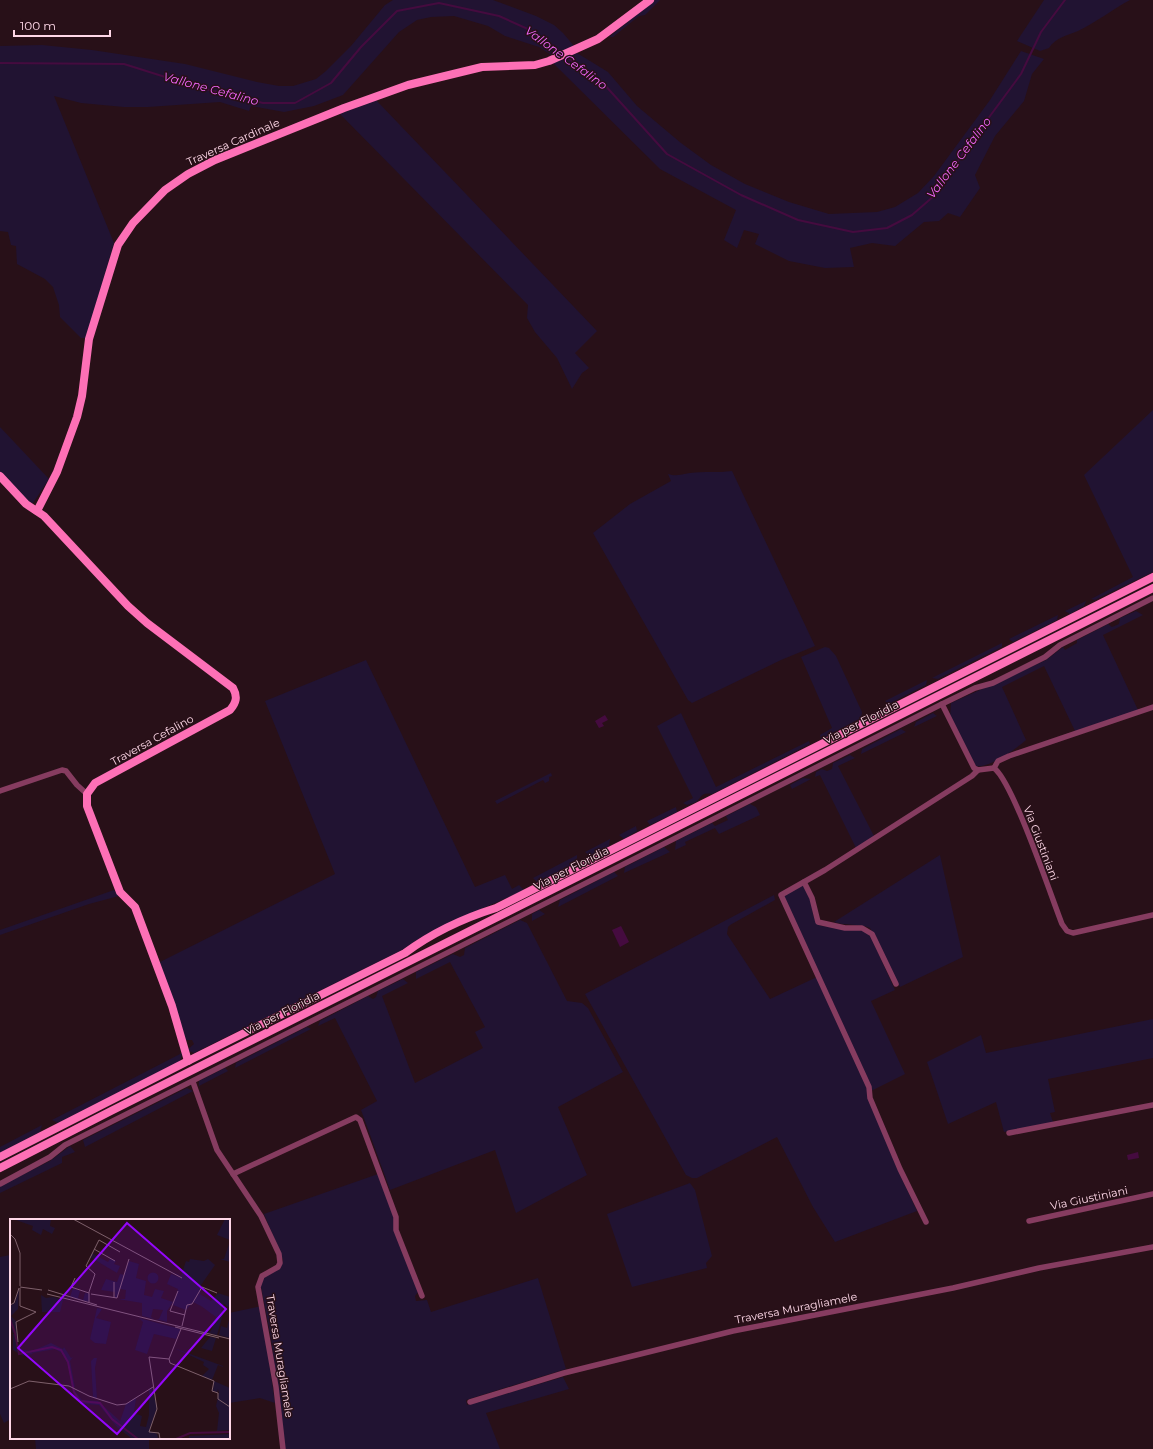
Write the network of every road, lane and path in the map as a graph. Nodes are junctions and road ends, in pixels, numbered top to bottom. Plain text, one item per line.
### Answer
1 (650, 0) edge
2 (0, 476) edge
3 (37, 511) junction
4 (1153, 577) edge
5 (1153, 588) edge
6 (1153, 598) edge
7 (942, 704) junction
8 (1153, 707) edge
9 (994, 768) junction
10 (978, 770) junction
11 (0, 791) edge
12 (87, 794) junction
13 (804, 882) junction
14 (1153, 915) edge
15 (896, 984) dead end
16 (188, 1061) junction
17 (193, 1082) junction
18 (1153, 1104) edge
19 (1009, 1133) dead end
20 (0, 1157) edge
21 (0, 1168) edge
22 (233, 1174) junction
23 (0, 1184) edge
24 (1153, 1194) edge
25 (1028, 1221) dead end
26 (926, 1222) dead end
27 (1153, 1247) edge
28 (422, 1296) dead end
29 (470, 1402) dead end
30 (283, 1449) edge

1 - 3 street, Traversa Cardinale
2 - 3 street
3 - 12 street, Traversa Cefalino
4 - 16 street
5 - 21 street, Via per Floridia
6 - 7 street
7 - 10 street
7 - 17 street
8 - 9 street
9 - 10 street
9 - 14 street, Via Giustiniani
10 - 13 street
11 - 12 street
12 - 16 street
13 - 15 street
13 - 26 street
16 - 20 street
17 - 22 street, Traversa Muragliamele
17 - 23 street
18 - 19 street
22 - 28 street
22 - 30 street, Traversa Muragliamele
24 - 25 street, Via Giustiniani
27 - 29 street, Traversa Muragliamele

